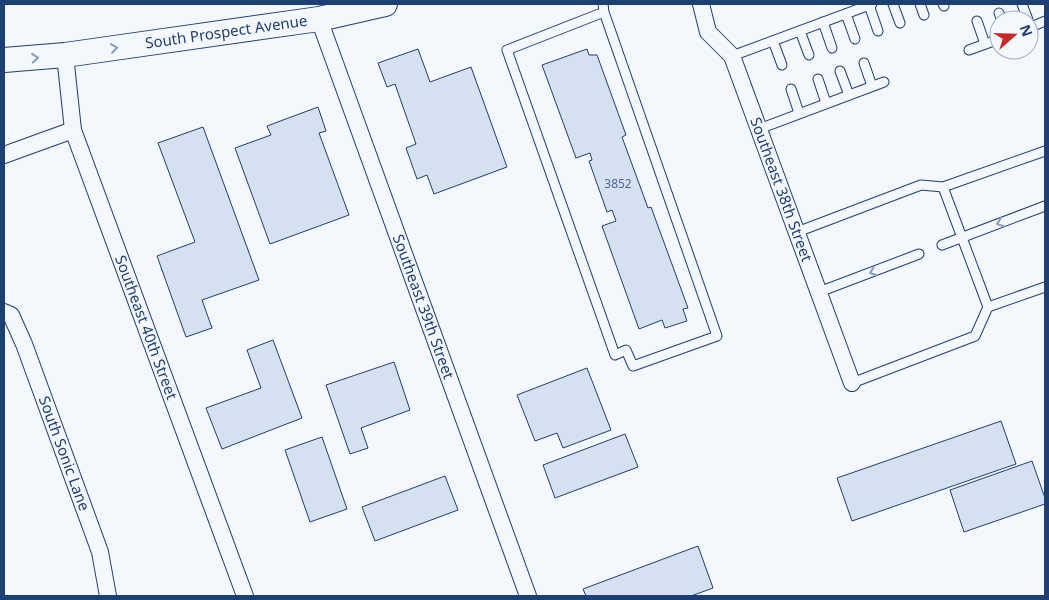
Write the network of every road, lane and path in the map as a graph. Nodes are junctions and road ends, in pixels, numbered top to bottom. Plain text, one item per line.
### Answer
1 (385, 4) edge
2 (701, 4) edge
3 (871, 4) edge
4 (893, 4) edge
5 (920, 4) edge
6 (604, 8) edge
7 (846, 14) junction
8 (924, 15) dead end
9 (319, 19) junction
10 (977, 21) dead end
11 (823, 22) junction
12 (900, 22) dead end
13 (800, 31) junction
14 (878, 31) dead end
15 (855, 39) dead end
16 (773, 41) junction
17 (989, 43) edge
18 (985, 44) junction
19 (832, 48) dead end
20 (969, 50) dead end
21 (65, 55) junction
22 (809, 55) dead end
23 (732, 56) junction
24 (4, 60) edge
25 (864, 62) dead end
26 (782, 65) dead end
27 (840, 71) dead end
28 (818, 79) dead end
29 (884, 82) dead end
30 (872, 86) junction
31 (791, 89) dead end
32 (849, 95) junction
33 (826, 104) junction
34 (799, 113) junction
35 (759, 129) junction
36 (73, 130) junction
37 (1045, 151) edge
38 (4, 155) edge
39 (943, 188) junction
40 (1045, 206) edge
41 (797, 232) junction
42 (962, 238) junction
43 (942, 245) dead end
44 (919, 254) dead end
45 (1045, 287) edge
46 (819, 292) junction
47 (988, 307) junction
48 (7, 314) edge
49 (852, 383) joint
50 (108, 596) edge
51 (245, 596) edge
52 (528, 596) edge

1 - 9 main road, South Prospect Avenue
2 - 23 street, Southeast 38th Street
3 - 7 lane
3 - 14 lane
4 - 12 lane
5 - 8 lane
6 - 6 lane
7 - 11 lane
7 - 15 lane
21 -> 9 main road, South Prospect Avenue
9 - 52 street, Southeast 39th Street
10 - 18 lane
11 - 13 lane
11 - 19 lane
13 - 16 lane
13 - 22 lane
16 - 23 lane
16 - 26 lane
17 - 18 lane
18 - 20 lane
24 -> 21 main road, South Prospect Avenue
21 - 36 street, Southeast 40th Street
23 - 35 street, Southeast 38th Street
25 - 30 lane
27 - 32 lane
28 - 33 lane
29 - 30 lane
30 - 32 lane
31 - 34 lane
32 - 33 lane
33 - 34 lane
34 - 35 lane
35 - 41 street, Southeast 38th Street
36 - 38 street
36 - 51 street, Southeast 40th Street
37 - 39 lane
39 - 41 lane
39 - 42 lane
40 -> 42 lane
41 - 46 street, Southeast 38th Street
42 - 43 lane
42 - 47 lane
44 -> 46 lane
45 - 47 lane
46 - 49 street, Southeast 38th Street
47 - 49 lane
48 - 50 street, South Sonic Lane

